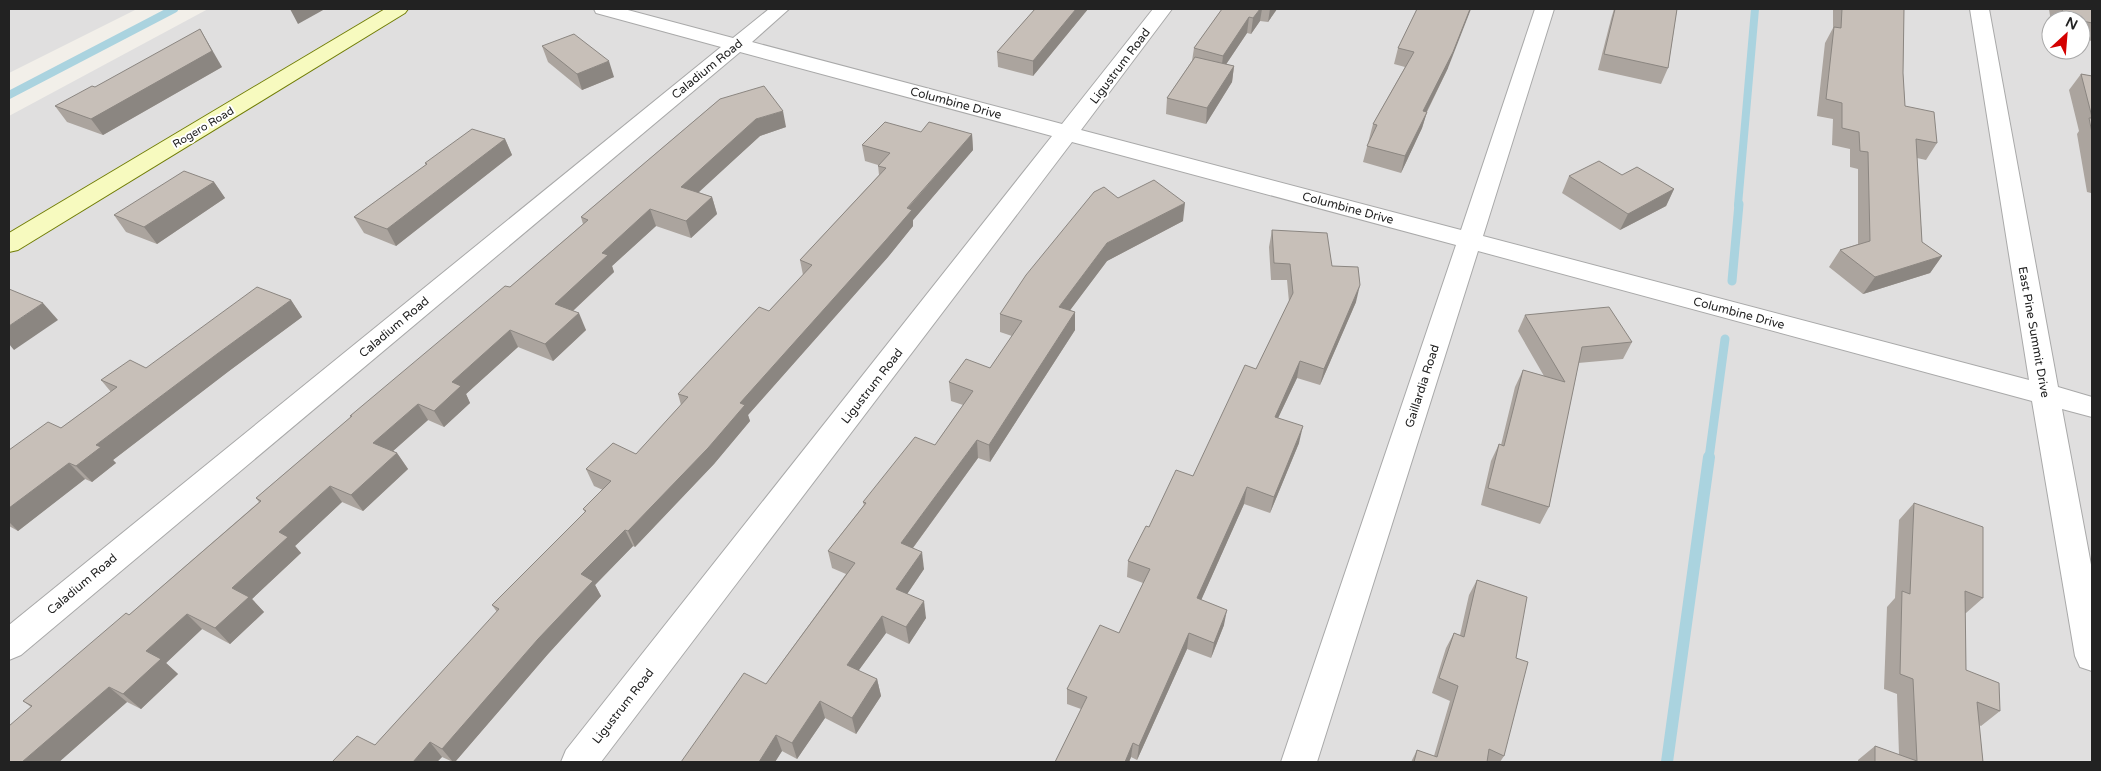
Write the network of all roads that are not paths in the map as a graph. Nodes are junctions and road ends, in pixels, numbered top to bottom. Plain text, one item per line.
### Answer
1 (398, 9) edge
2 (603, 9) edge
3 (780, 9) edge
4 (1163, 9) edge
5 (1545, 9) edge
6 (1980, 9) edge
7 (737, 44) junction
8 (1068, 133) junction
9 (1470, 240) junction
10 (9, 244) edge
11 (2045, 395) junction
12 (2092, 408) edge
13 (9, 645) edge
14 (2092, 656) edge
15 (580, 762) edge
16 (1299, 762) edge

1 - 10 main road, Rogero Road
2 - 7 street, Columbine Drive
3 - 7 street, Caladium Road
4 - 8 street, Ligustrum Road
5 - 9 street, Gaillardia Road
6 - 11 street, East Pine Summit Drive
7 - 8 street, Columbine Drive
7 - 13 street, Caladium Road
8 - 9 street, Columbine Drive
8 - 15 street, Ligustrum Road
9 - 11 street, Columbine Drive
9 - 16 street, Gaillardia Road
11 - 12 street, Columbine Drive
11 - 14 street, East Pine Summit Drive

